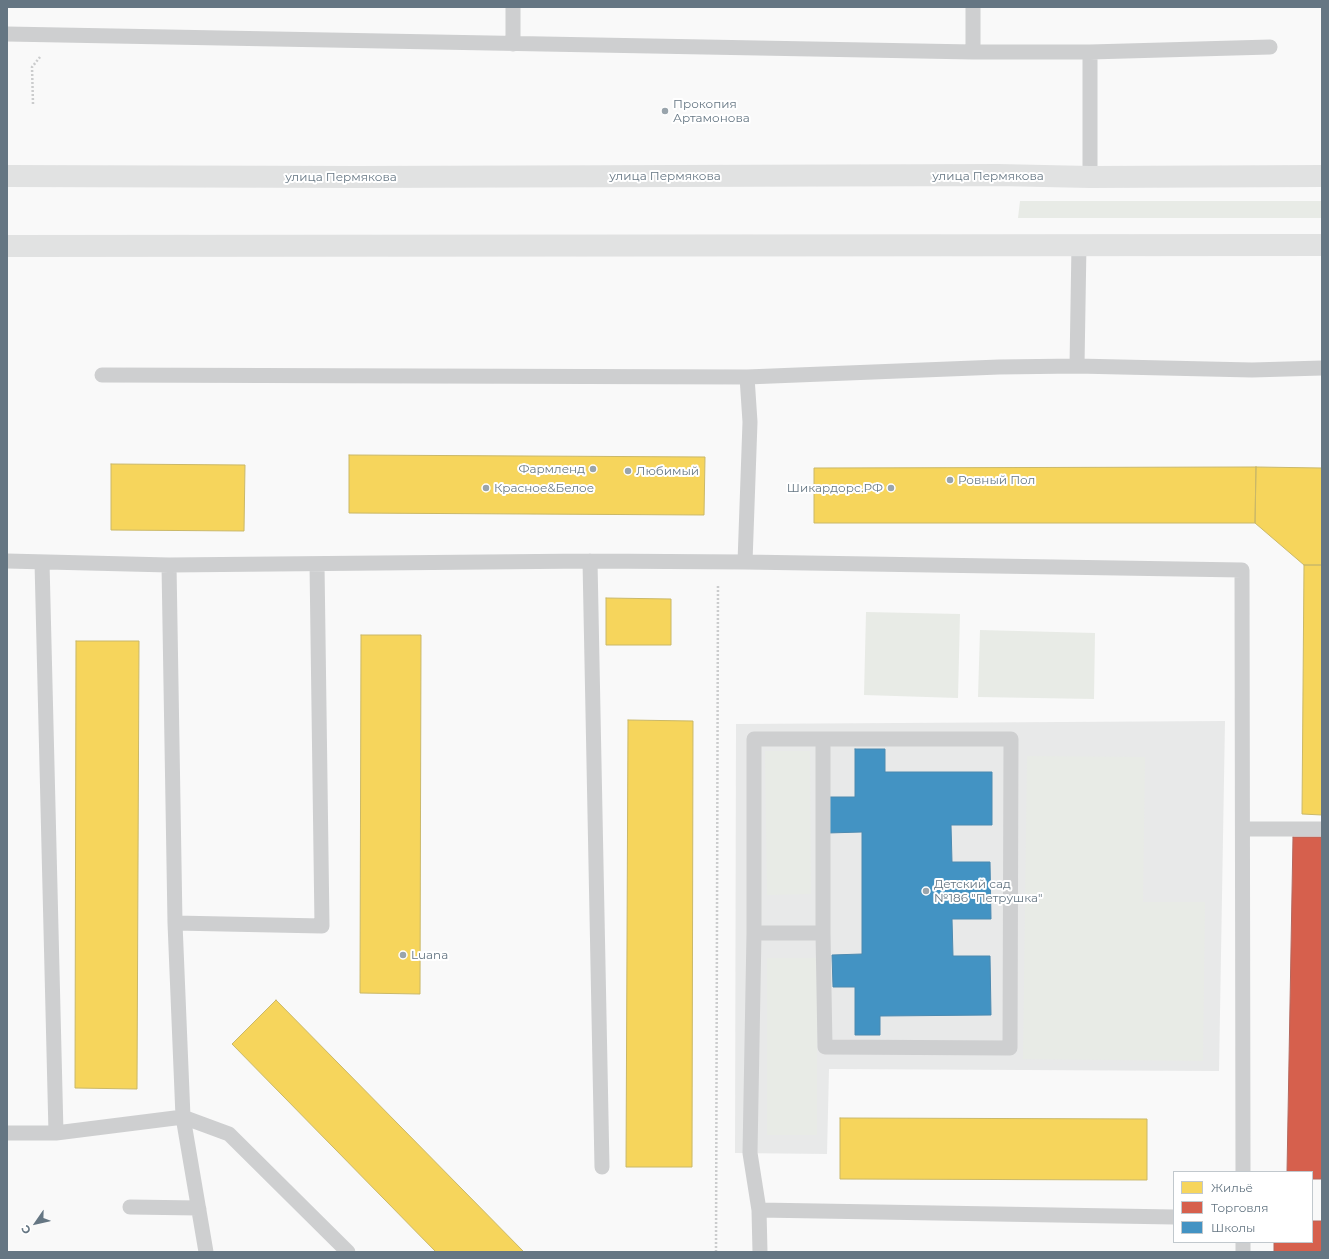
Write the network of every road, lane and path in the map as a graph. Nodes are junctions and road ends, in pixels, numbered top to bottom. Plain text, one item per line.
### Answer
1 (513, 7) edge
2 (973, 7) edge
3 (7, 34) edge
4 (513, 44) junction
5 (1270, 47) dead end
6 (973, 52) junction
7 (1090, 52) junction
8 (7, 176) edge
9 (1322, 176) edge
10 (1090, 177) junction
11 (1079, 244) junction
12 (1322, 244) edge
13 (7, 246) edge
14 (1077, 366) junction
15 (1322, 368) edge
16 (102, 375) dead end
17 (747, 377) junction
18 (7, 561) edge
19 (590, 561) junction
20 (42, 562) junction
21 (718, 562) junction
22 (745, 562) junction
23 (317, 564) junction
24 (169, 565) junction
25 (822, 739) junction
26 (1244, 829) junction
27 (1322, 829) edge
28 (175, 923) junction
29 (754, 933) junction
30 (823, 933) junction
31 (183, 1117) junction
32 (7, 1133) edge
33 (56, 1133) junction
34 (602, 1167) dead end
35 (1243, 1171) edge
36 (130, 1208) dead end
37 (199, 1209) junction
38 (759, 1210) junction
39 (1173, 1217) edge
40 (206, 1252) edge
41 (348, 1252) edge
42 (716, 1252) edge
43 (760, 1252) edge

1 - 4 lane
2 - 6 lane
3 - 4 lane
4 - 6 lane
5 - 7 lane
6 - 7 lane
7 - 10 lane
8 - 10 main road, улица Пермякова
9 - 10 main road, улица Пермякова
11 - 12 main road
11 - 13 main road
11 - 14 lane
14 - 15 lane
14 - 17 lane
16 - 17 lane
17 - 22 lane
18 - 20 lane
19 - 21 lane
19 - 23 lane
19 - 34 lane
20 - 24 lane
20 - 33 lane
21 - 22 lane
21 - 42 path
22 - 26 lane
23 - 24 lane
23 - 28 lane
24 - 28 lane
25 - 29 lane
25 - 30 lane
25 - 30 lane
26 - 27 lane
26 - 35 lane
28 - 31 lane
29 - 30 lane
29 - 38 lane
31 - 33 lane
31 - 37 lane
31 - 41 lane
32 - 33 lane
36 - 37 lane
37 - 40 lane
38 - 39 lane
38 - 43 lane

